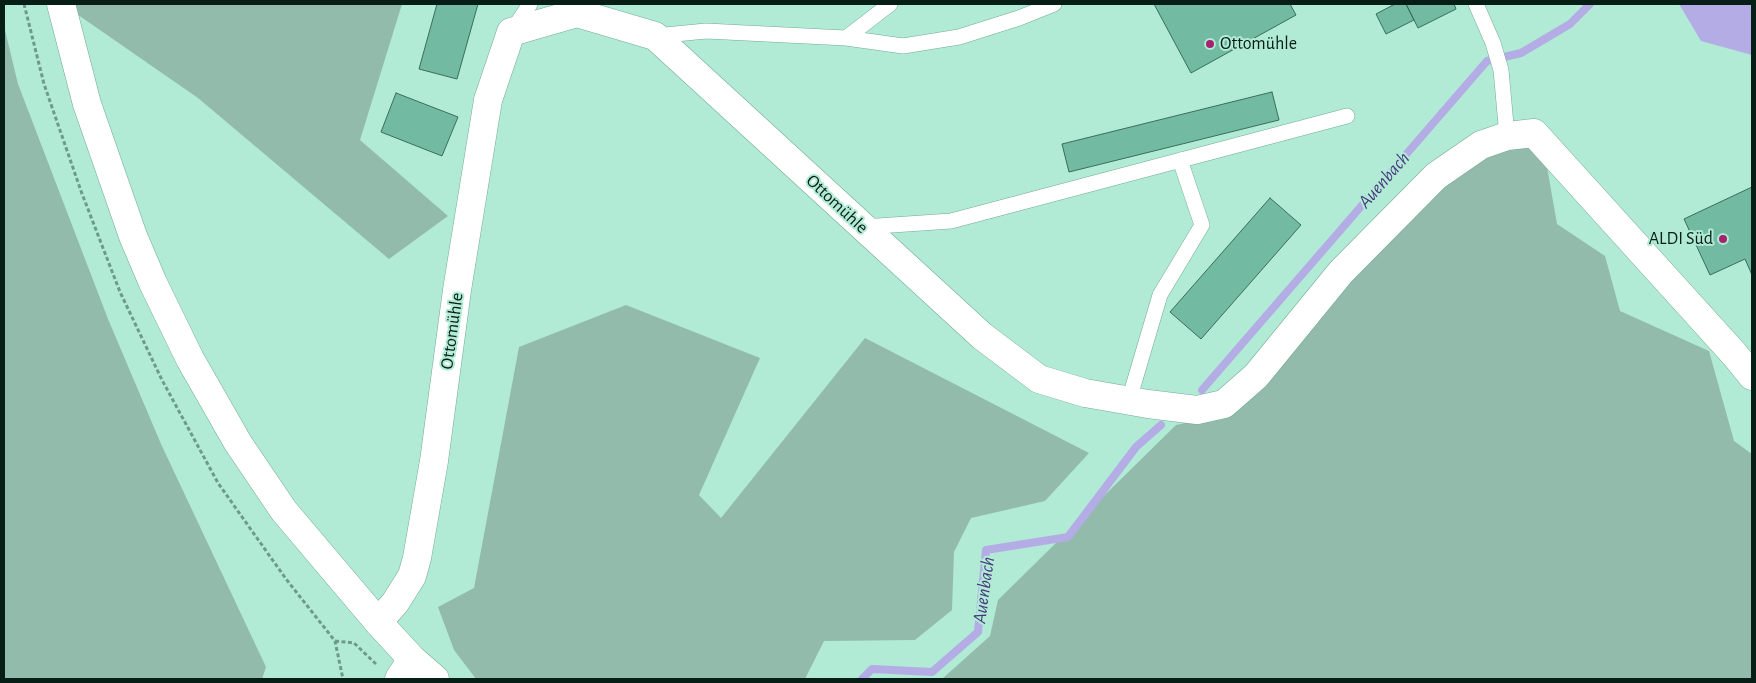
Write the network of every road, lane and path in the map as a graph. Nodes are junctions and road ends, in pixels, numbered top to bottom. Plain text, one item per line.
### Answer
1 (61, 4) edge
2 (517, 4) edge
3 (530, 4) edge
4 (890, 4) edge
5 (1054, 4) edge
6 (1476, 4) edge
7 (511, 32) junction
8 (656, 36) junction
9 (846, 38) junction
10 (1347, 116) dead end
11 (1520, 134) junction
12 (1180, 160) junction
13 (863, 227) junction
14 (1752, 376) edge
15 (1129, 400) junction
16 (378, 622) junction
17 (397, 668) edge
18 (343, 679) edge
19 (435, 679) edge

1 - 16 street
2 - 7 lane
3 - 7 lane
4 - 9 lane
5 - 9 lane, Ottomühle
6 - 11 lane
7 - 8 street, Ottomühle
7 - 16 street, Ottomühle
8 - 9 lane, Ottomühle
8 - 13 street, Ottomühle
10 - 12 lane
11 - 14 street
11 - 15 street, Ottomühle
12 - 13 lane
12 - 15 lane
13 - 15 street, Ottomühle
16 - 17 street
17 - 18 path
17 - 19 street

